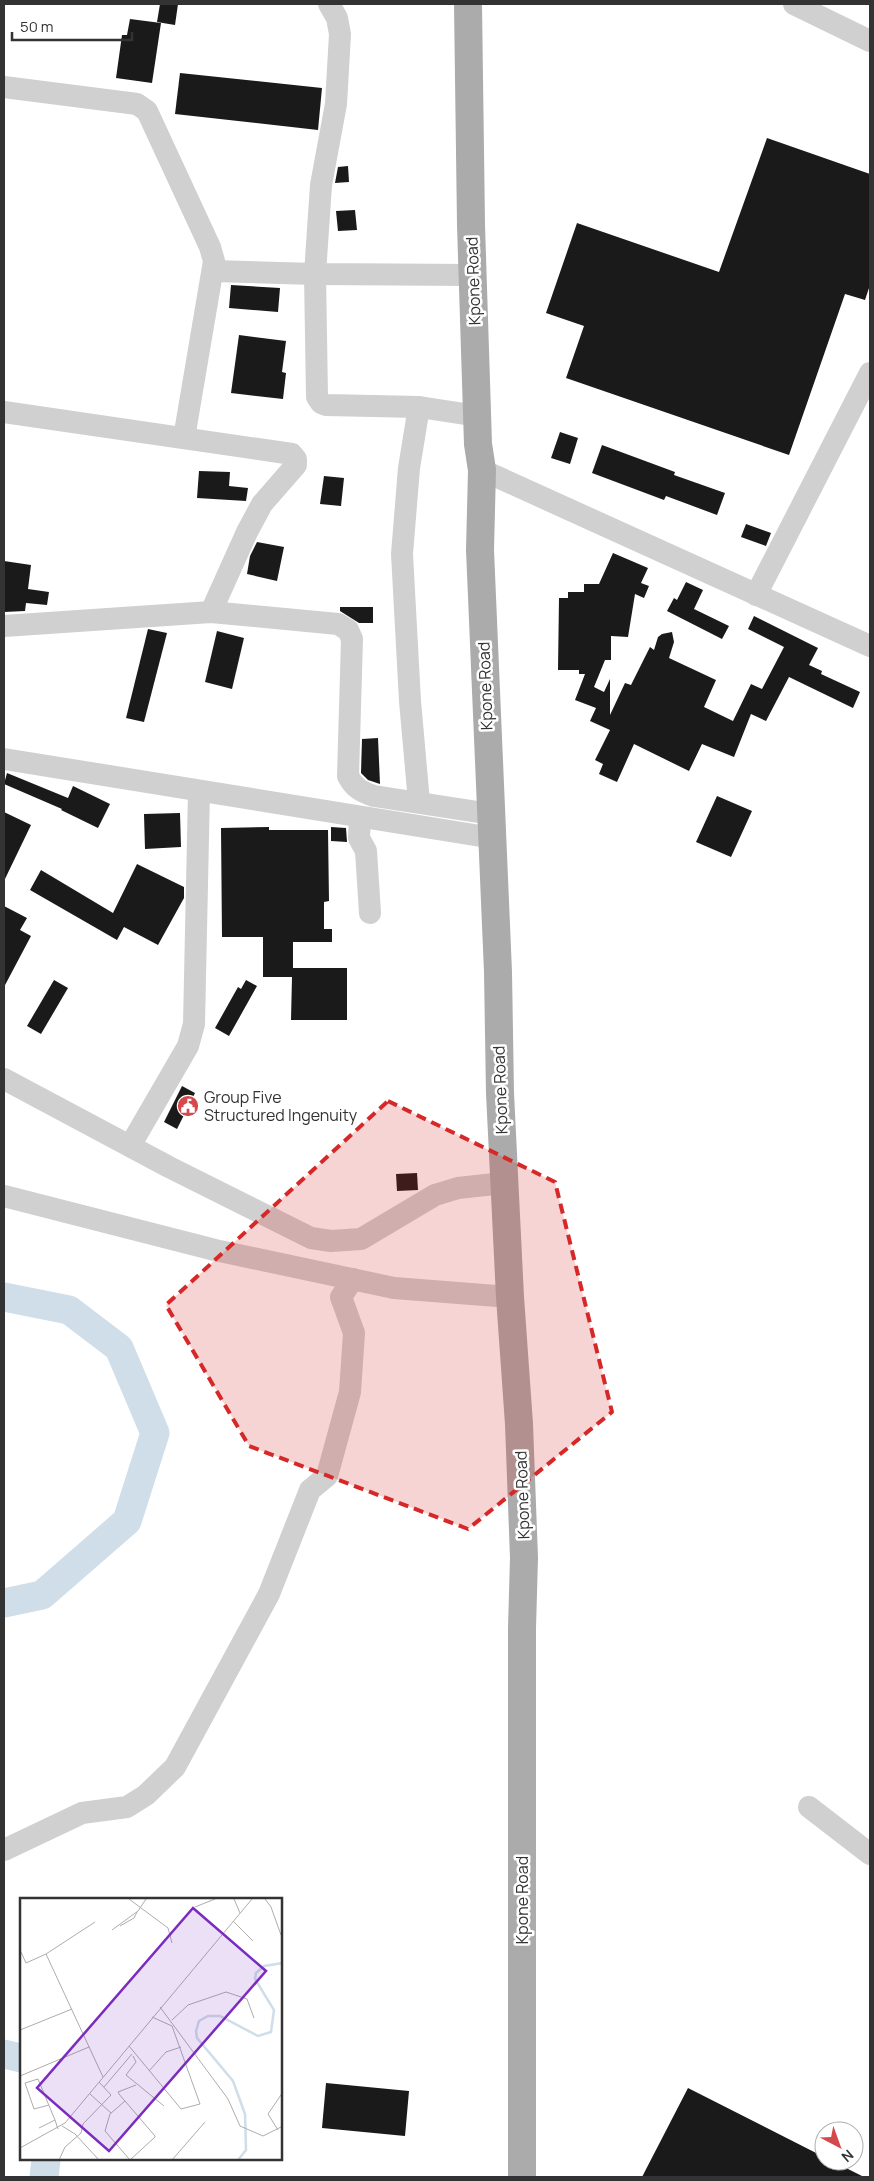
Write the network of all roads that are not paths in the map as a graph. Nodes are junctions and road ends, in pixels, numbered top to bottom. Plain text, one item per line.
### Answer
1 (328, 4) edge
2 (468, 4) edge
3 (794, 4) edge
4 (870, 41) edge
5 (4, 87) edge
6 (214, 271) junction
7 (315, 274) junction
8 (472, 275) junction
9 (870, 373) edge
10 (420, 407) junction
11 (4, 412) edge
12 (478, 416) junction
13 (184, 438) junction
14 (482, 470) junction
15 (756, 595) junction
16 (211, 612) junction
17 (4, 626) edge
18 (870, 646) edge
19 (4, 759) edge
20 (199, 791) junction
21 (419, 802) junction
22 (360, 817) junction
23 (492, 826) junction
24 (370, 913) dead end
25 (4, 1079) edge
26 (130, 1146) junction
27 (504, 1183) junction
28 (4, 1196) edge
29 (353, 1279) junction
30 (510, 1297) junction
31 (810, 1806) dead end
32 (4, 1850) edge
33 (870, 1854) edge
34 (522, 2177) edge

1 - 7 street
2 - 8 main road, Kpone Road
3 - 4 street
5 - 6 street
6 - 7 street
6 - 13 street
7 - 8 street
7 - 10 street
8 - 12 main road, Kpone Road
9 - 15 street
10 - 12 street
10 - 21 street
11 - 13 street
12 - 14 main road, Kpone Road
13 - 16 street
14 - 15 street
14 - 23 main road, Kpone Road
15 - 18 street
16 - 17 street
16 - 21 street
19 - 20 street
20 - 22 street
20 - 26 street
21 - 23 street
22 - 23 street
22 - 24 street
23 - 27 main road, Kpone Road
25 - 26 street
26 - 27 street
27 - 30 main road, Kpone Road
28 - 29 street
29 - 30 street
29 - 32 street
30 - 34 main road, Kpone Road
31 - 33 street

